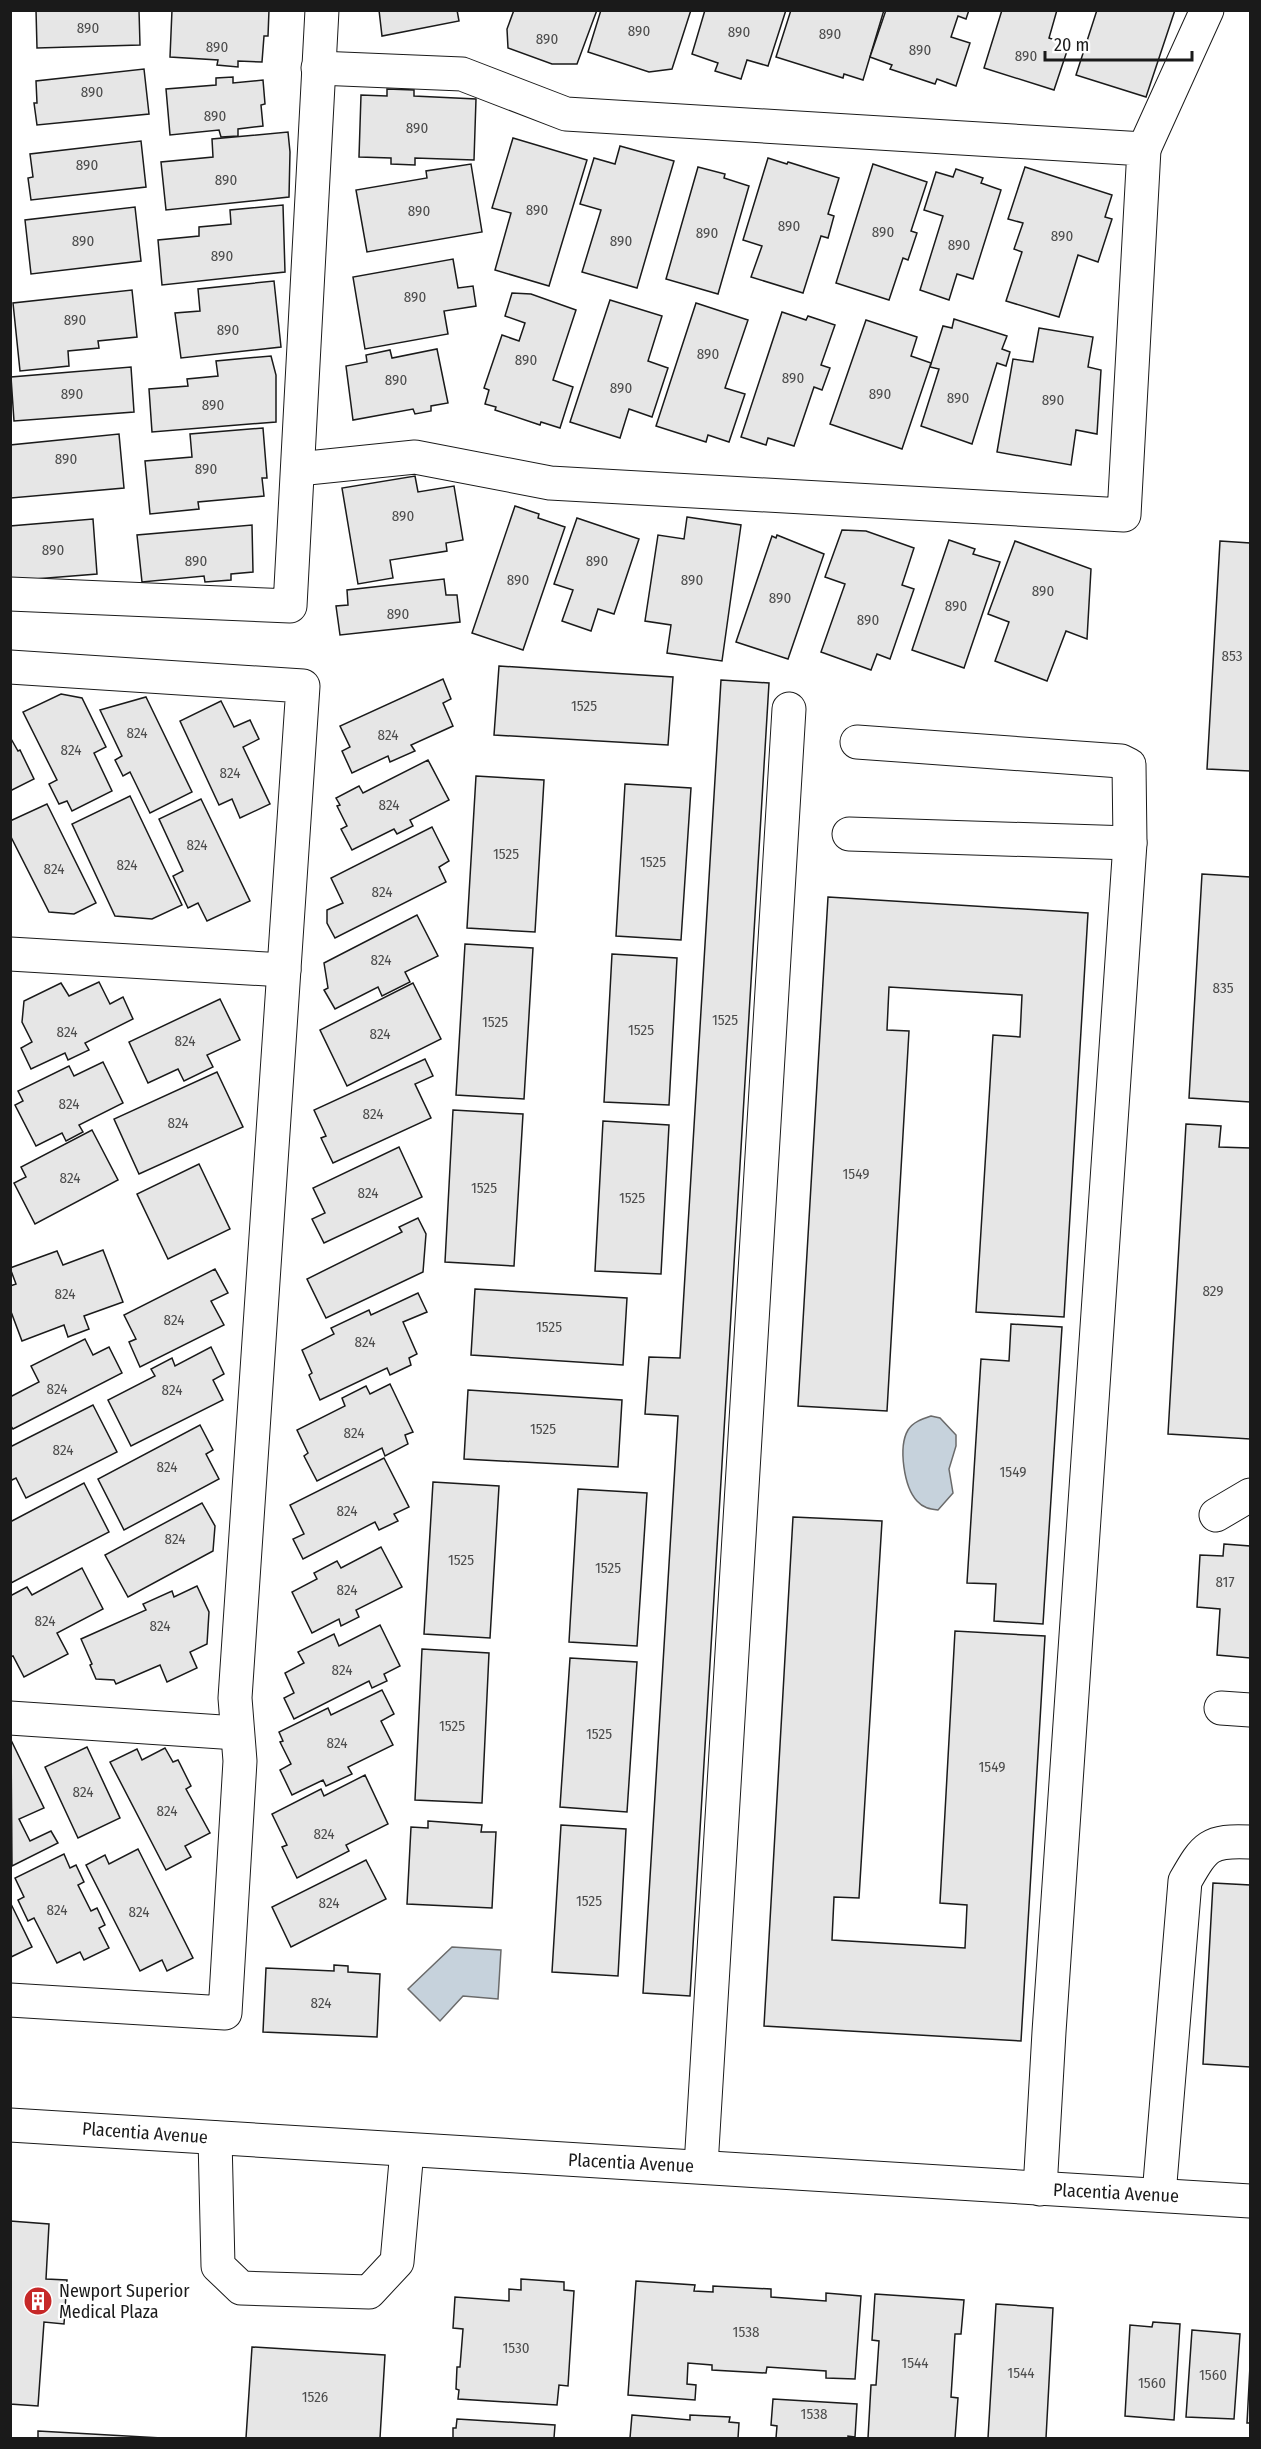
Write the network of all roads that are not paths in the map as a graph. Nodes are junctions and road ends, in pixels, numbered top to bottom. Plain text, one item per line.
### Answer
1 (322, 10) edge
2 (1206, 10) edge
3 (318, 68) junction
4 (1144, 149) junction
5 (298, 470) junction
6 (10, 594) edge
7 (10, 667) edge
8 (789, 709) dead end
9 (857, 742) dead end
10 (849, 834) dead end
11 (1130, 843) junction
12 (10, 954) edge
13 (284, 970) junction
14 (1251, 1495) edge
15 (1216, 1515) dead end
16 (10, 1718) edge
17 (237, 1732) junction
18 (1251, 1842) edge
19 (10, 2000) edge
20 (10, 2125) edge
21 (214, 2138) junction
22 (407, 2150) junction
23 (701, 2166) junction
24 (1040, 2188) junction
25 (1159, 2195) junction
26 (1251, 2201) edge

1 - 3 main road
2 - 4 main road
3 - 4 main road
3 - 5 main road
4 - 5 main road
5 - 6 main road
7 - 13 main road
8 - 23 main road
9 - 11 main road
10 - 11 main road
11 - 24 main road
12 - 13 main road
13 - 17 main road
14 - 15 main road
16 - 17 main road
17 - 19 main road
18 - 25 main road
20 - 21 main road, Placentia Avenue
21 - 22 main road, Placentia Avenue
21 - 22 main road
22 - 23 main road, Placentia Avenue
23 - 24 main road, Placentia Avenue
24 - 25 main road, Placentia Avenue
25 - 26 main road, Placentia Avenue

